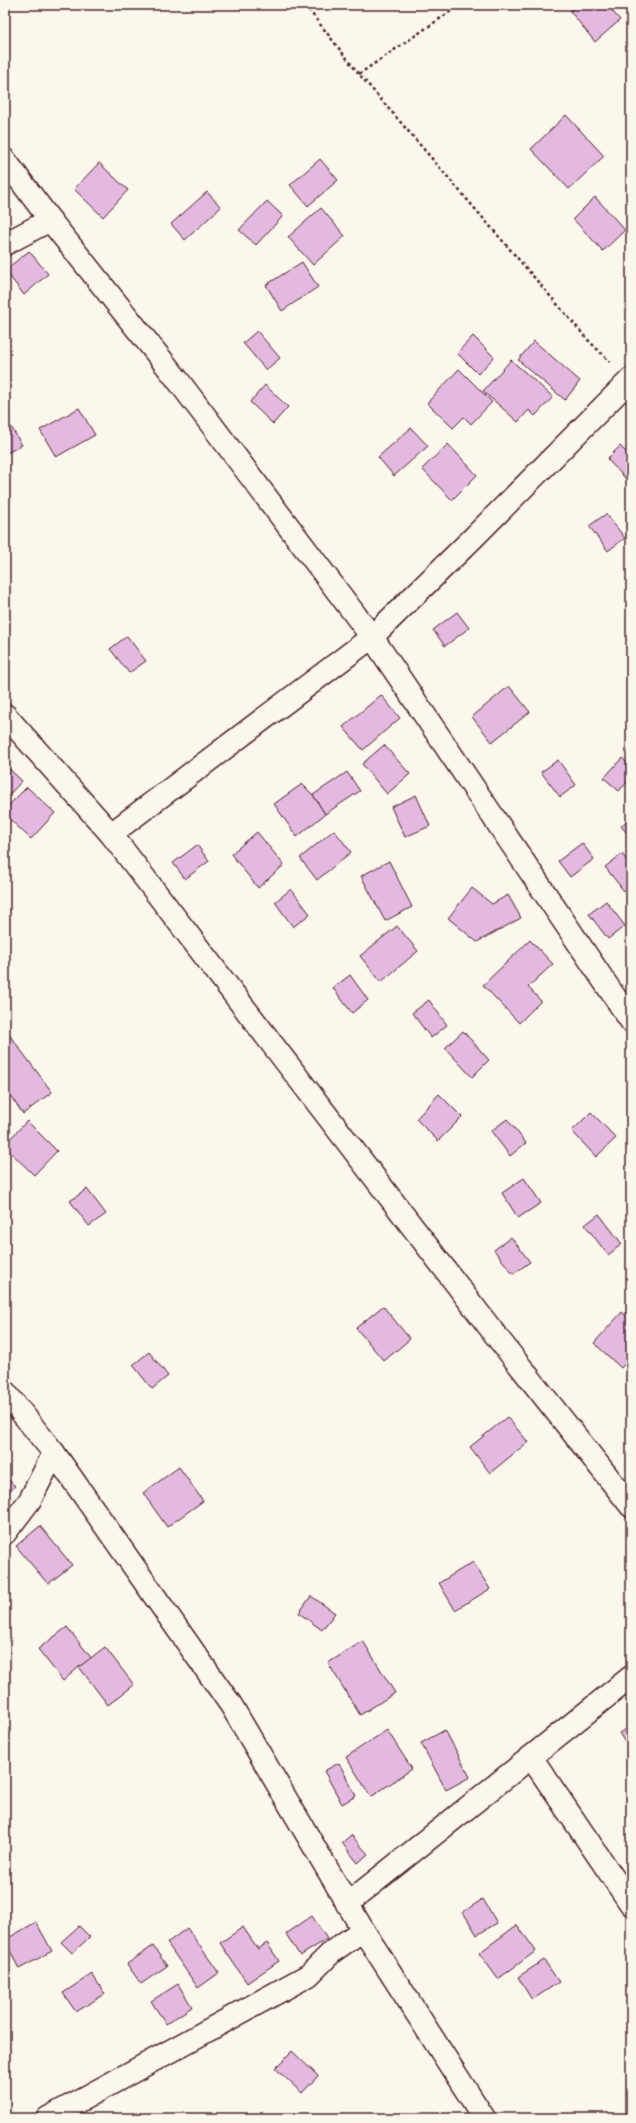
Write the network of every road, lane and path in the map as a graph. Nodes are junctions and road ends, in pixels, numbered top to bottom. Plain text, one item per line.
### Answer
1 (305, 5) edge
2 (460, 5) edge
3 (359, 74) junction
4 (5, 160) edge
5 (50, 220) junction
6 (5, 244) edge
7 (630, 380) edge
8 (372, 637) junction
9 (5, 715) edge
10 (111, 834) junction
11 (631, 1021) edge
12 (5, 1392) edge
13 (54, 1453) junction
14 (631, 1506) edge
15 (5, 1533) edge
16 (631, 1677) edge
17 (531, 1757) junction
18 (347, 1904) junction
19 (631, 1904) edge
20 (363, 1930) junction
21 (48, 2118) edge
22 (484, 2118) edge

1 - 3 path
2 - 3 path
3 - 7 path
4 - 5 street
5 - 6 street
5 - 8 street
7 - 8 street
8 - 10 street
8 - 11 street
9 - 10 street
10 - 14 street
12 - 13 street
13 - 15 street
13 - 18 street
16 - 17 street
17 - 18 street
17 - 19 street
18 - 20 street
20 - 21 street
20 - 22 street

